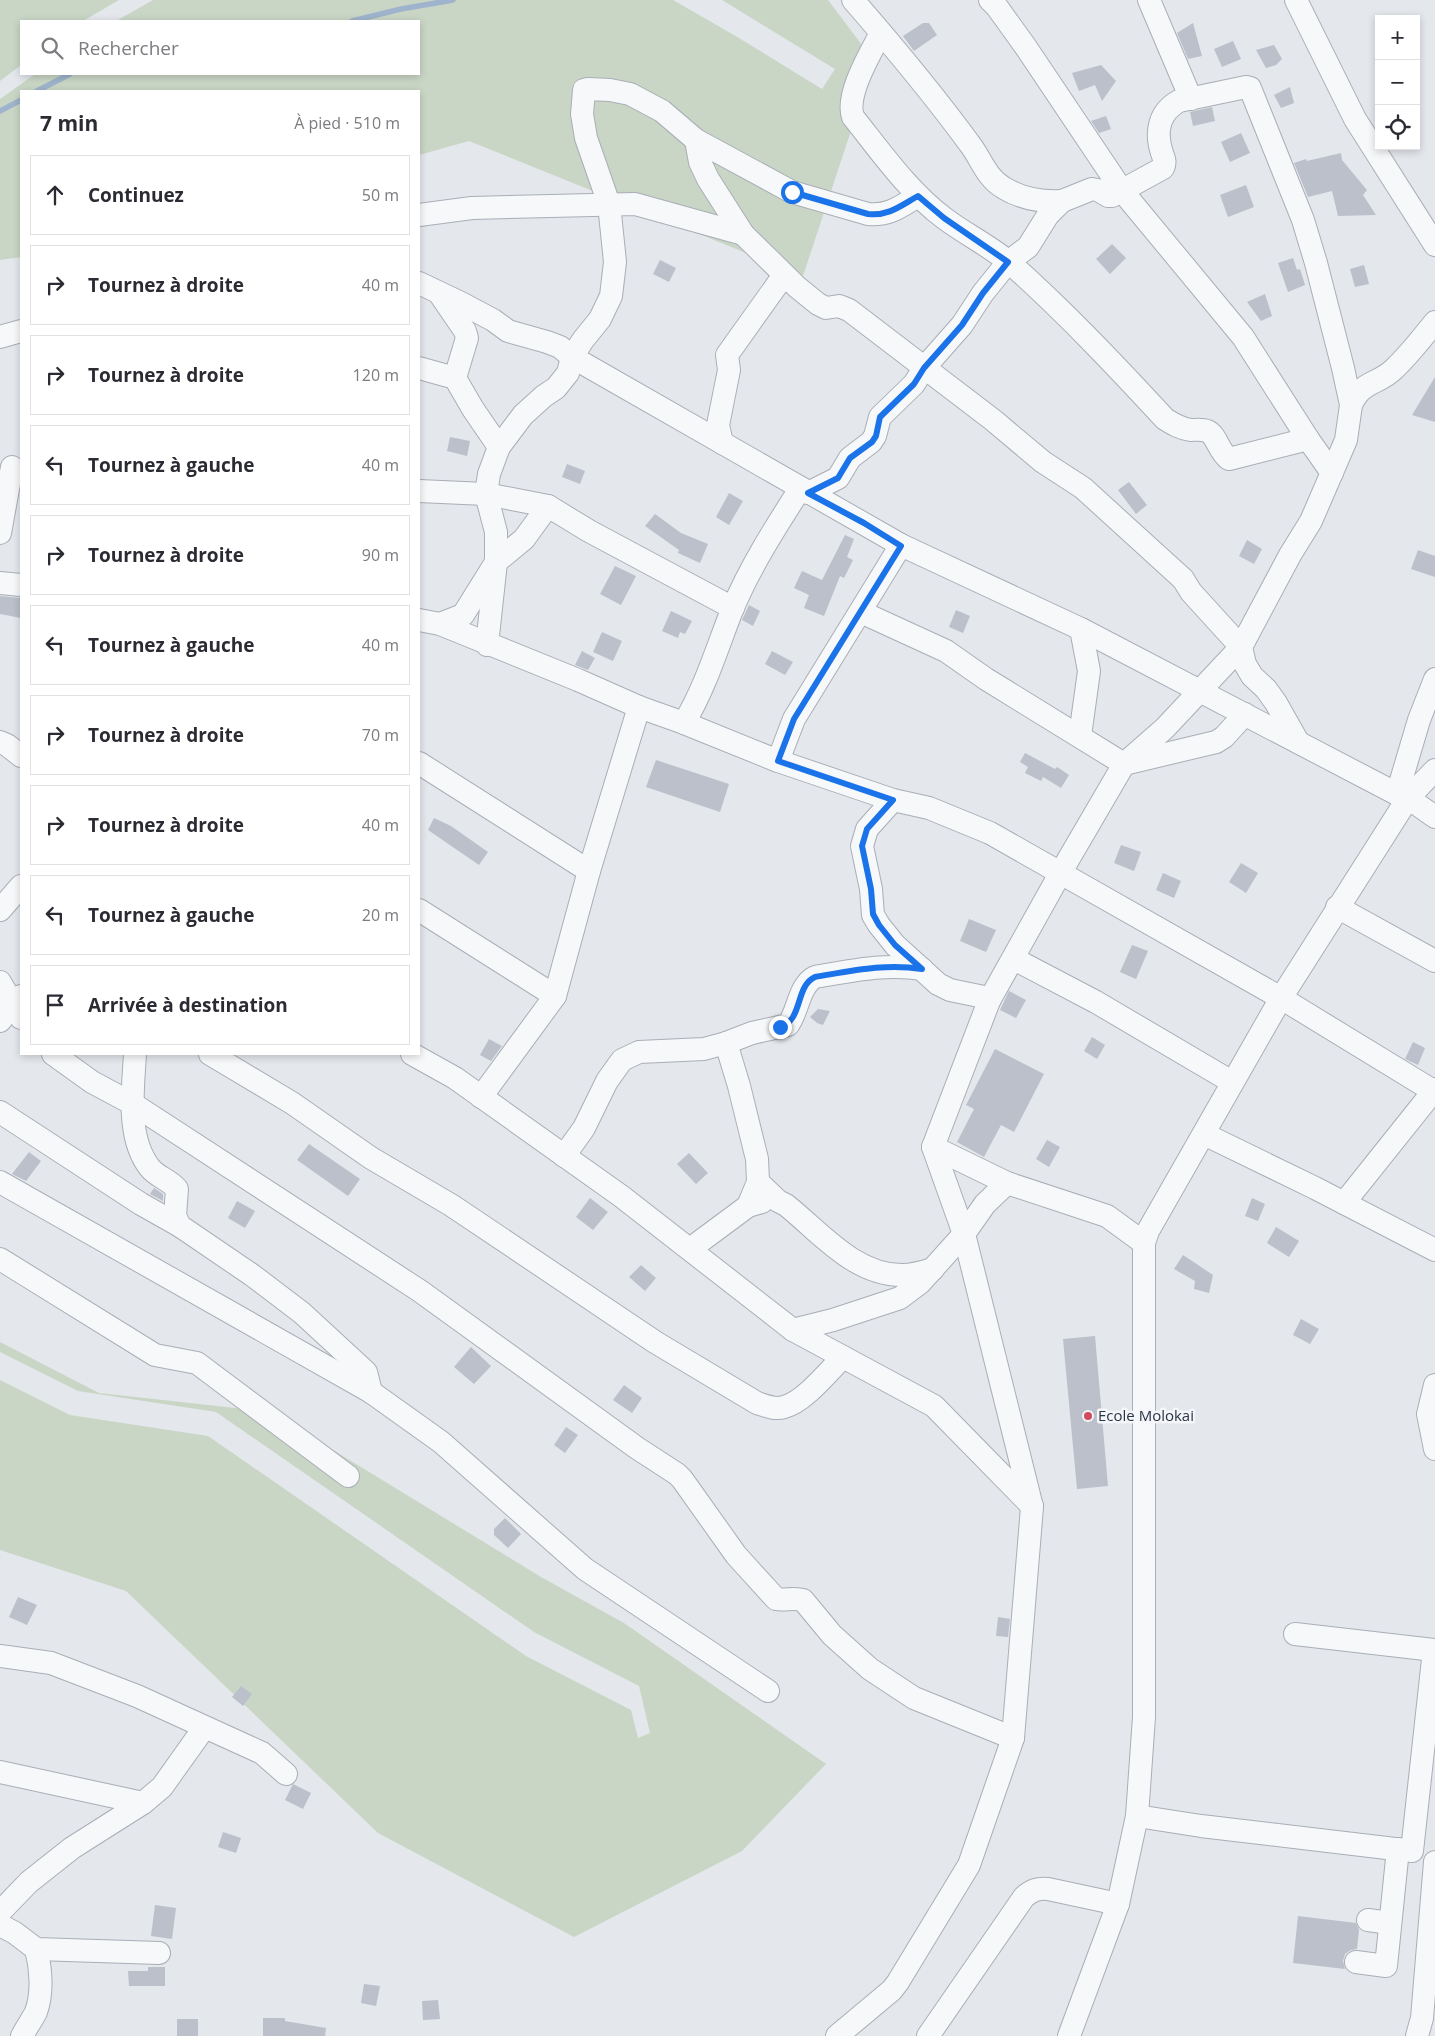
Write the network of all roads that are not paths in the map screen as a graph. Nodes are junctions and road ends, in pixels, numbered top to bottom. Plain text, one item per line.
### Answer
1 (854, 0) edge
2 (1149, 0) edge
3 (1296, 0) edge
4 (997, 2) edge
5 (882, 33) junction
6 (1191, 99) junction
7 (696, 140) junction
8 (1123, 192) junction
9 (918, 196) junction
10 (1062, 201) junction
11 (609, 204) junction
12 (420, 215) edge
13 (743, 234) junction
14 (1435, 245) edge
15 (1008, 262) junction
16 (784, 275) junction
17 (427, 286) edge
18 (1435, 322) edge
19 (572, 357) junction
20 (420, 368) edge
21 (924, 368) junction
22 (455, 378) junction
23 (1351, 405) junction
24 (1308, 439) junction
25 (722, 443) junction
26 (499, 447) junction
27 (11, 467) edge
28 (1332, 473) junction
29 (420, 491) edge
30 (804, 491) junction
31 (486, 494) junction
32 (548, 506) junction
33 (0, 533) edge
34 (901, 546) junction
35 (496, 562) junction
36 (0, 582) edge
37 (20, 585) edge
38 (733, 608) junction
39 (861, 612) junction
40 (429, 622) edge
41 (1081, 629) junction
42 (488, 645) junction
43 (1241, 647) junction
44 (1435, 679) edge
45 (1200, 692) junction
46 (639, 707) junction
47 (1245, 714) junction
48 (684, 722) junction
49 (1080, 736) junction
50 (0, 742) edge
51 (1298, 742) junction
52 (20, 755) edge
53 (778, 761) junction
54 (420, 764) edge
55 (1124, 764) junction
56 (1435, 770) edge
57 (1402, 796) junction
58 (893, 800) junction
59 (1435, 817) edge
60 (589, 871) junction
61 (1061, 872) junction
62 (1337, 907) junction
63 (420, 911) edge
64 (1014, 959) junction
65 (1435, 961) edge
66 (922, 969) junction
67 (0, 982) edge
68 (554, 996) junction
69 (1281, 998) junction
70 (989, 1001) junction
71 (14, 1010) edge
72 (726, 1043) junction
73 (54, 1055) edge
74 (135, 1055) edge
75 (212, 1055) edge
76 (414, 1055) edge
77 (1232, 1082) junction
78 (1435, 1090) edge
79 (481, 1097) junction
80 (133, 1104) junction
81 (0, 1112) edge
82 (1204, 1134) junction
83 (933, 1146) junction
84 (564, 1156) junction
85 (0, 1182) edge
86 (758, 1182) junction
87 (1008, 1183) junction
88 (778, 1202) junction
89 (1344, 1203) junction
90 (748, 1206) junction
91 (180, 1226) junction
92 (964, 1234) junction
93 (1144, 1243) junction
94 (690, 1249) junction
95 (1435, 1250) edge
96 (0, 1259) edge
97 (933, 1269) junction
98 (793, 1330) junction
99 (842, 1357) junction
100 (1435, 1385) edge
101 (371, 1392) junction
102 (1435, 1449) edge
103 (348, 1476) dead end
104 (1032, 1507) junction
105 (1295, 1634) dead end
106 (0, 1656) edge
107 (768, 1691) dead end
108 (204, 1728) junction
109 (1013, 1738) junction
110 (0, 1772) edge
111 (286, 1774) dead end
112 (143, 1803) junction
113 (1138, 1816) junction
114 (1398, 1849) junction
115 (1435, 1862) edge
116 (1118, 1904) junction
117 (0, 1912) edge
118 (1368, 1920) dead end
119 (1390, 1923) junction
120 (0, 1925) edge
121 (36, 1949) junction
122 (159, 1953) dead end
123 (1356, 1962) dead end
124 (22, 2036) edge
125 (837, 2036) edge
126 (928, 2036) edge
127 (1069, 2036) edge
128 (1416, 2036) edge

1 - 5 street
2 - 6 street
3 - 14 street
4 - 8 street
5 - 9 street
5 - 10 street
6 - 8 street
6 - 23 street
7 - 9 street
7 - 11 street
7 - 13 street
8 - 10 street
8 - 24 street
9 - 15 street
10 - 15 street
11 - 12 street
11 - 13 street
11 - 19 street
13 - 16 street
15 - 21 street
15 - 24 street
16 - 21 street
16 - 25 street
17 - 19 street
17 - 22 street
18 - 23 street
19 - 25 street
19 - 26 street
20 - 22 street
21 - 30 street
21 - 43 street
22 - 26 street
23 - 28 street
24 - 28 street
25 - 30 street
26 - 31 street
27 - 33 street
28 - 43 street
29 - 31 street
30 - 34 street
30 - 38 street
31 - 32 street
31 - 35 street
32 - 35 street
32 - 38 street
34 - 39 street
34 - 41 street
35 - 40 street
35 - 42 street
36 - 37 street
38 - 48 street
39 - 49 street
39 - 53 street
40 - 42 street
41 - 45 street
41 - 49 street
42 - 46 street
43 - 45 street
43 - 51 street
44 - 57 street
45 - 47 street
45 - 55 street
46 - 48 street
46 - 60 street
47 - 51 street
47 - 55 street
48 - 53 street
49 - 55 street
50 - 52 street
51 - 57 street
53 - 58 street
54 - 60 street
55 - 61 street
56 - 57 street
57 - 59 street
57 - 62 street
58 - 61 street
58 - 66 street
60 - 68 street
61 - 64 street
61 - 69 street
62 - 65 street
62 - 69 street
63 - 68 street
64 - 70 street
64 - 77 street
66 - 70 street
66 - 72 street
67 - 71 street
68 - 79 street
69 - 77 street
69 - 78 street
70 - 83 street
72 - 84 street
72 - 86 street
73 - 80 street
74 - 80 street
75 - 99 street
76 - 79 street
77 - 82 street
78 - 89 street
79 - 84 street
80 - 91 street
80 - 109 street
81 - 91 street
82 - 89 street
82 - 93 street
83 - 87 street
83 - 92 street
84 - 94 street
85 - 101 street
86 - 88 street
86 - 90 street
87 - 92 street
87 - 93 street
88 - 90 street
88 - 97 street
89 - 95 street
90 - 94 street
91 - 101 street
92 - 97 street
92 - 104 street
93 - 113 street
94 - 98 street
96 - 103 street
97 - 98 street
98 - 99 street
99 - 104 street
100 - 102 street
101 - 107 street
104 - 109 street
105 - 114 street
106 - 108 street
108 - 111 street
108 - 112 street
109 - 125 street
110 - 112 street
112 - 117 street
113 - 114 street
113 - 116 street
114 - 119 street
115 - 128 street
116 - 126 street
116 - 127 street
118 - 119 street
119 - 123 street
120 - 121 street
121 - 122 street
121 - 124 street

